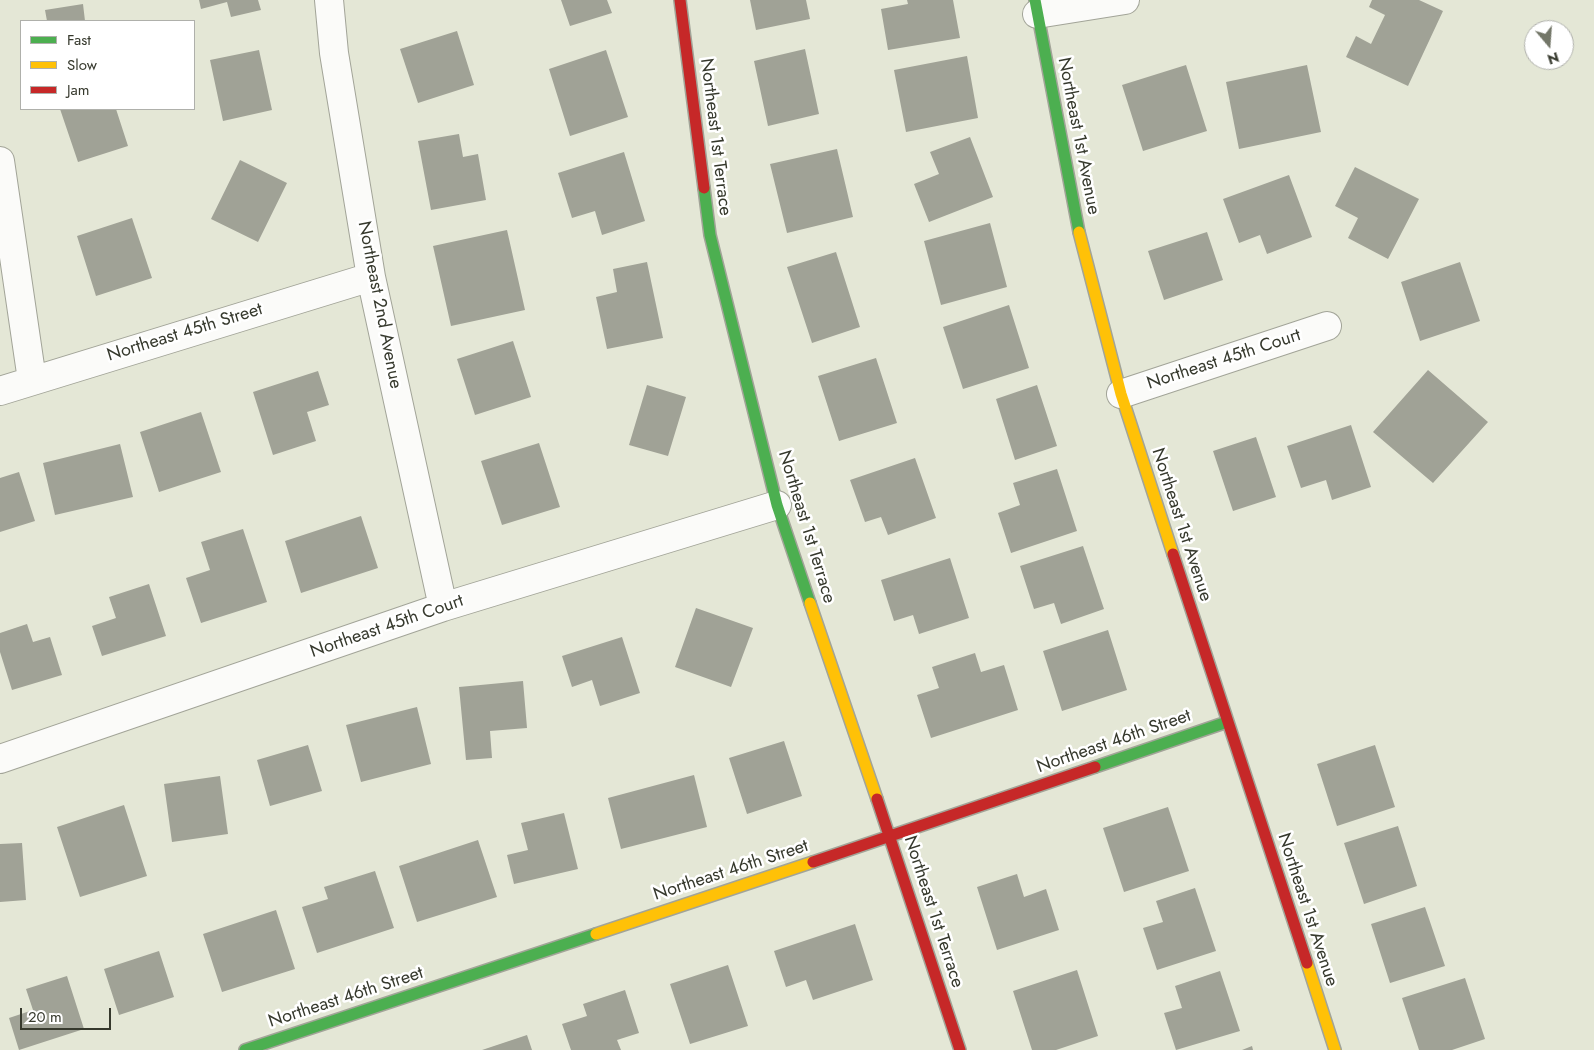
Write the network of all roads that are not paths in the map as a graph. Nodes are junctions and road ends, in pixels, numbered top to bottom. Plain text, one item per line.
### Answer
1 (329, 0) edge
2 (680, 0) edge
3 (1124, 0) edge
4 (1036, 7) edge
5 (0, 160) edge
6 (371, 277) junction
7 (1327, 326) dead end
8 (32, 380) junction
9 (0, 391) edge
10 (1120, 394) junction
11 (777, 505) junction
12 (444, 607) junction
13 (1227, 722) junction
14 (0, 759) edge
15 (890, 837) junction
16 (245, 1050) edge
17 (960, 1050) edge
18 (1335, 1050) edge

1 - 6 street, Northeast 2nd Avenue
2 - 11 street, Northeast 1st Terrace
3 - 4 street
4 - 10 street, Northeast 1st Avenue
5 - 8 street
6 - 8 street, Northeast 45th Street
6 - 12 street, Northeast 2nd Avenue
7 - 10 street, Northeast 45th Court
8 - 9 street, Northeast 45th Street
10 - 13 street, Northeast 1st Avenue
11 - 12 street, Northeast 45th Court
11 - 15 street, Northeast 1st Terrace
12 - 14 street, Northeast 45th Court
13 - 15 street, Northeast 46th Street
13 - 18 street, Northeast 1st Avenue
15 - 16 street, Northeast 46th Street
15 - 17 street, Northeast 1st Terrace

